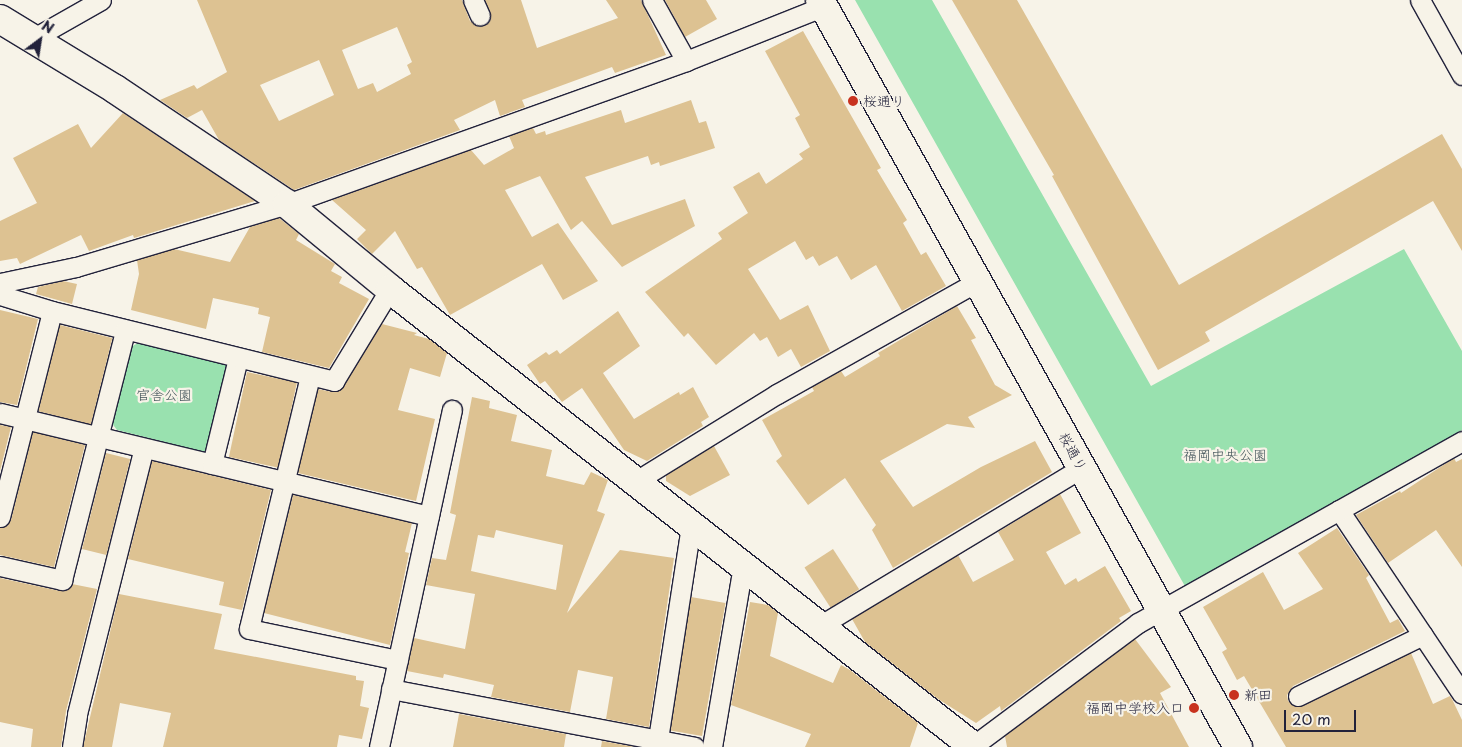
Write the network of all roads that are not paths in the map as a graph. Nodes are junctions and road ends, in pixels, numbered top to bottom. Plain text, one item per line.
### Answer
1 (101, 0) edge
2 (652, 0) edge
3 (1420, 0) edge
4 (822, 3) edge
5 (0, 19) edge
6 (34, 38) junction
7 (686, 61) junction
8 (1462, 76) edge
9 (287, 204) junction
10 (978, 281) junction
11 (0, 283) edge
12 (390, 289) junction
13 (0, 294) edge
14 (52, 311) junction
15 (125, 331) junction
16 (238, 358) junction
17 (310, 376) junction
18 (452, 410) dead end
19 (0, 413) edge
20 (24, 419) junction
21 (99, 437) junction
22 (1462, 441) edge
23 (144, 448) junction
24 (212, 464) junction
25 (1082, 468) junction
26 (636, 481) junction
27 (286, 482) junction
28 (1339, 510) junction
29 (429, 516) junction
30 (0, 517) edge
31 (691, 526) junction
32 (743, 565) junction
33 (0, 566) edge
34 (1164, 609) junction
35 (821, 625) junction
36 (1423, 635) junction
37 (398, 660) junction
38 (391, 689) junction
39 (1462, 694) edge
40 (1298, 696) dead end
41 (658, 739) junction
42 (974, 746) edge
43 (72, 747) edge
44 (379, 747) edge
45 (695, 747) edge
46 (712, 747) edge
47 (1238, 747) edge

1 - 6 street
2 - 7 street
3 - 8 street
4 - 7 street
4 - 10 street, 桜通り
5 - 6 street
6 - 9 street
7 - 9 street
9 - 11 street
9 - 12 street
10 - 25 street, 桜通り
10 - 26 street
12 - 17 street
12 - 26 street
13 - 14 street
14 - 15 street
14 - 20 street
15 - 16 street
15 - 21 street
16 - 17 street
16 - 24 street
17 - 27 street
18 - 29 street
19 - 20 street
20 - 21 street
20 - 30 street
21 - 23 street
21 - 33 street
22 - 28 street
23 - 24 street
23 - 43 street
24 - 27 street
25 - 34 street, 桜通り
25 - 35 street
26 - 31 street
27 - 29 street
27 - 37 street
28 - 34 street
28 - 36 street
29 - 37 street
31 - 32 street
31 - 41 street
32 - 35 street
32 - 46 street
34 - 42 street
34 - 47 street, 桜通り
35 - 42 street
36 - 39 street
36 - 40 street
37 - 38 street
38 - 41 street
38 - 44 street
41 - 45 street

